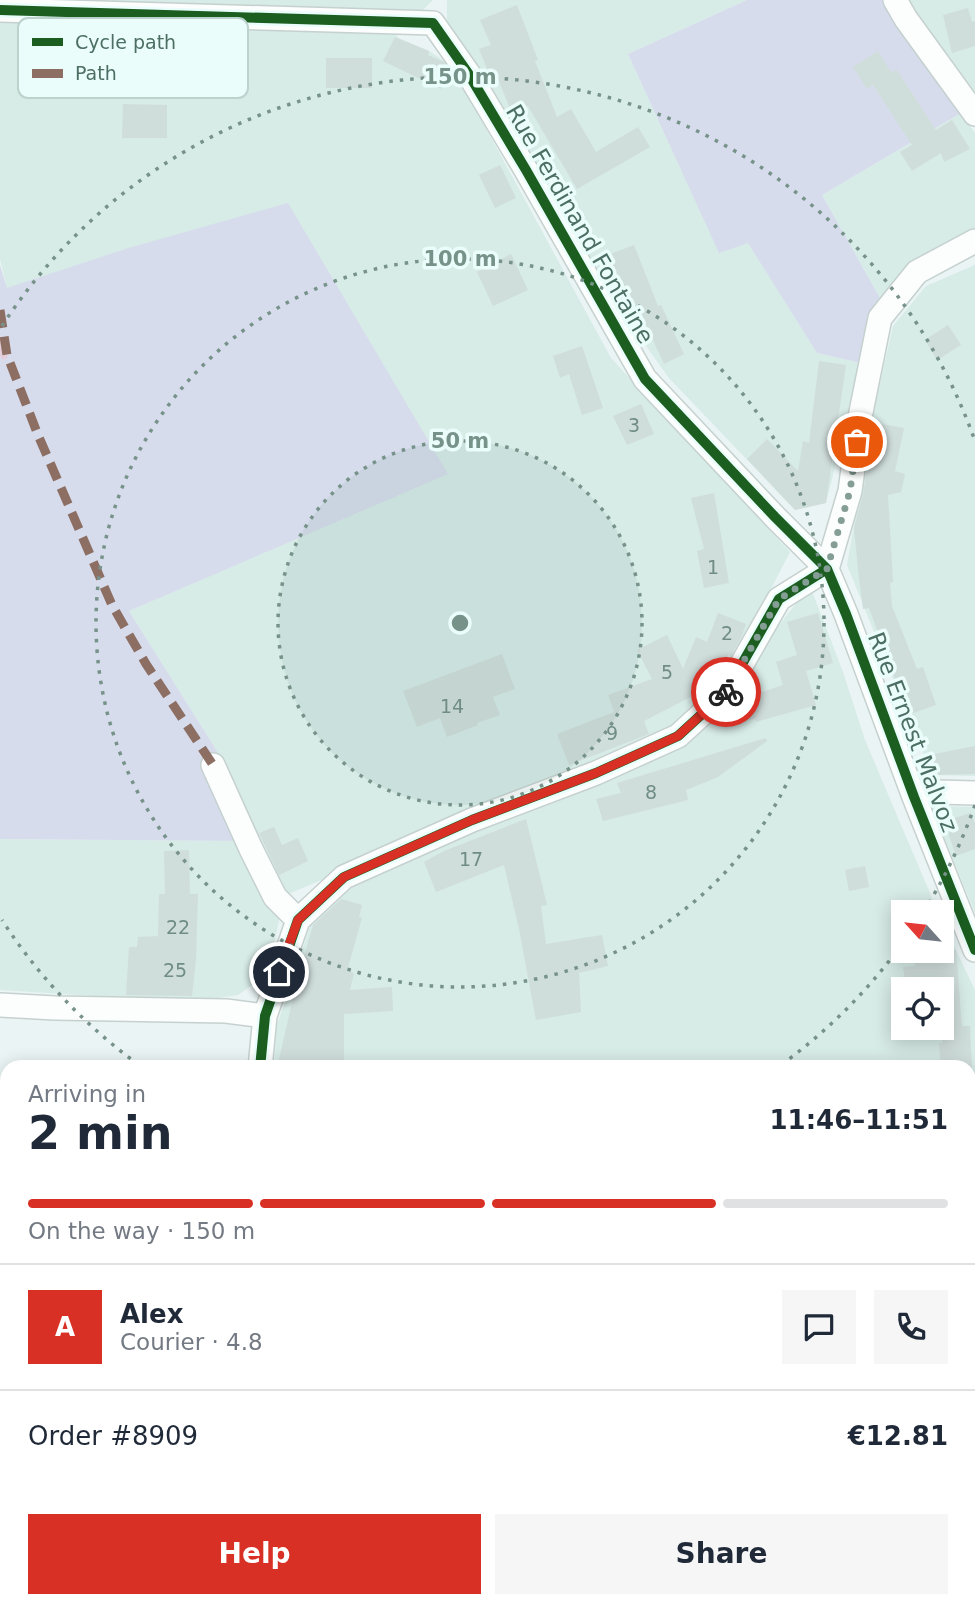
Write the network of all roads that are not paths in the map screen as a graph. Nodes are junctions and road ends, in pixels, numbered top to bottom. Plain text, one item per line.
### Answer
1 (895, 0) edge
2 (0, 10) edge
3 (975, 114) edge
4 (975, 242) edge
5 (827, 569) junction
6 (213, 765) dead end
7 (975, 793) edge
8 (914, 797) junction
9 (298, 920) junction
10 (975, 950) edge
11 (0, 1005) edge
12 (265, 1016) junction
13 (261, 1060) edge

1 - 3 street
2 - 5 street, Rue Ferdinand Fontaine
4 - 5 street
5 - 8 street, Rue Ernest Malvoz
5 - 9 street
6 - 9 street
7 - 8 street
8 - 10 street, Rue Ernest Malvoz
9 - 12 street
11 - 12 street
12 - 13 street

